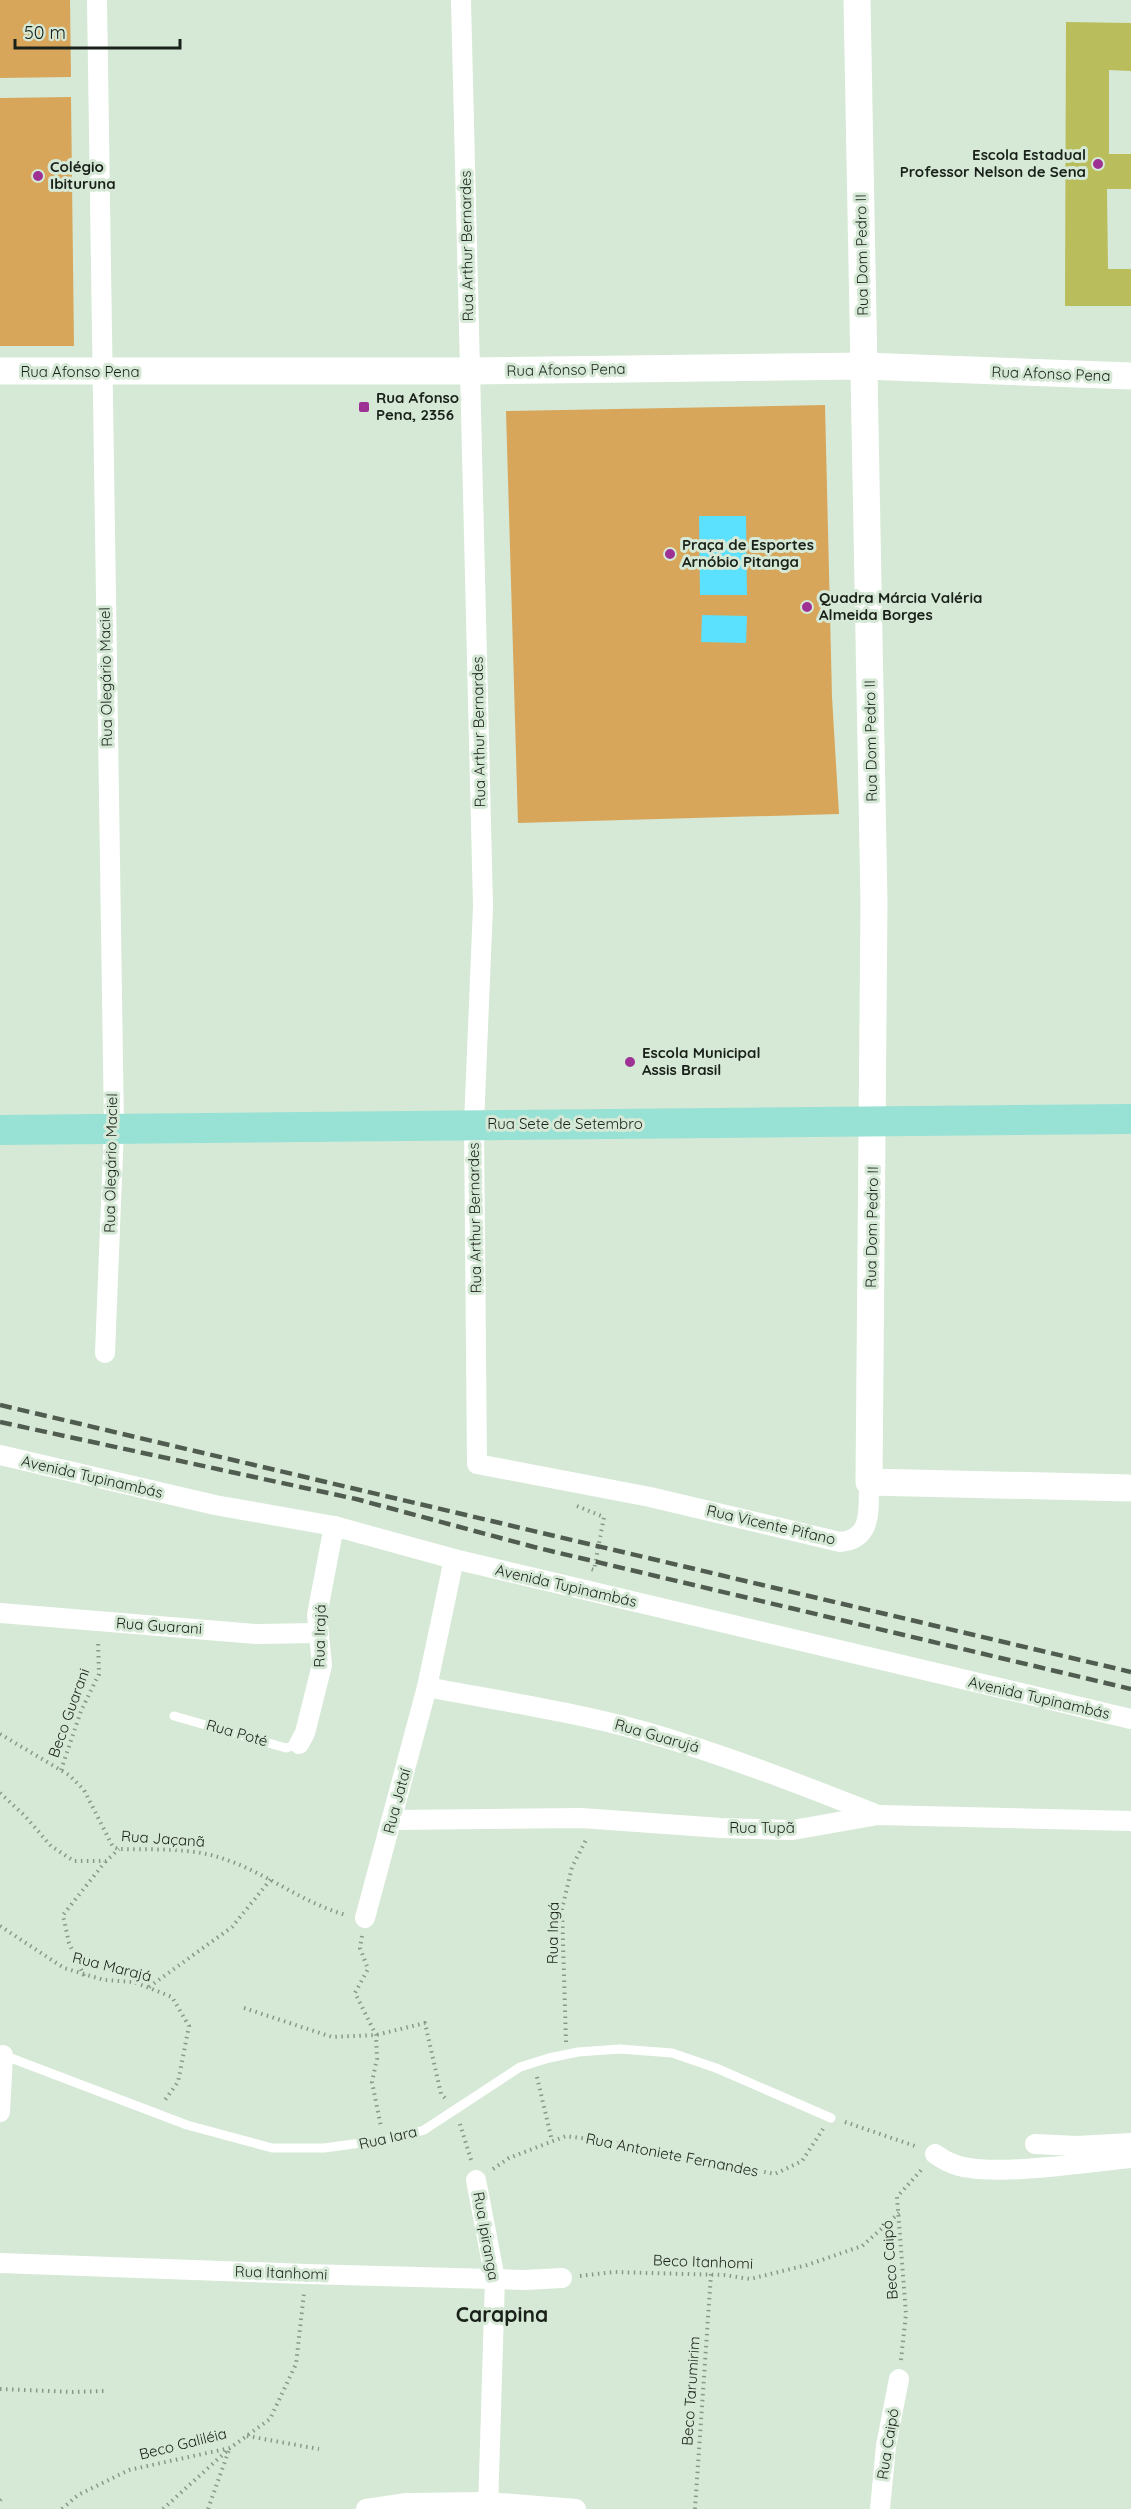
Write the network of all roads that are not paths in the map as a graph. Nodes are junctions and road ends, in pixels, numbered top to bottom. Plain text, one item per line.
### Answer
1 (97, 0) edge
2 (461, 0) edge
3 (857, 0) edge
4 (864, 366) junction
5 (470, 371) junction
6 (0, 372) edge
7 (101, 372) junction
8 (1131, 376) edge
9 (1131, 1119) edge
10 (873, 1123) junction
11 (474, 1124) junction
12 (114, 1128) junction
13 (0, 1130) edge
14 (105, 1353) dead end
15 (0, 1455) edge
16 (477, 1464) joint
17 (869, 1482) junction
18 (1131, 1488) edge
19 (334, 1526) junction
20 (454, 1559) junction
21 (0, 1613) edge
22 (318, 1633) junction
23 (427, 1687) junction
24 (174, 1716) dead end
25 (1131, 1719) edge
26 (298, 1744) joint
27 (878, 1815) junction
28 (392, 1820) junction
29 (1131, 1821) edge
30 (364, 1918) road end
31 (2, 2055) edge
32 (0, 2112) edge
33 (831, 2118) road end
34 (1035, 2144) dead end
35 (1131, 2144) edge
36 (935, 2154) road end
37 (1131, 2158) edge
38 (476, 2180) road end
39 (0, 2262) edge
40 (562, 2278) road end
41 (495, 2279) junction
42 (899, 2379) road end
43 (488, 2505) edge
44 (366, 2509) edge
45 (576, 2509) edge
46 (879, 2509) edge

1 - 7 street, Rua Olegário Maciel
2 - 5 street, Rua Arthur Bernardes
3 - 4 street, Rua Dom Pedro II
4 - 5 street, Rua Afonso Pena
4 - 8 street, Rua Afonso Pena
4 - 10 street, Rua Dom Pedro II
5 - 7 street, Rua Afonso Pena
5 - 11 street, Rua Arthur Bernardes
6 - 7 street, Rua Afonso Pena
7 - 12 street, Rua Olegário Maciel
9 - 10 main road, Rua Sete de Setembro
10 - 11 main road, Rua Sete de Setembro
10 - 17 street, Rua Dom Pedro II
11 - 12 main road, Rua Sete de Setembro
11 - 16 street, Rua Arthur Bernardes
12 - 13 main road, Rua Sete de Setembro
12 - 14 street, Rua Olegário Maciel
15 - 19 street, Avenida Tupinambás
16 - 17 street, Rua Vicente Pifano
17 - 18 street
19 - 20 street, Avenida Tupinambás
19 - 22 street, Rua Irajá
20 - 23 street, Rua Jataí
20 - 25 street, Avenida Tupinambás
21 - 22 street, Rua Guarani
22 - 26 street, Rua Irajá
23 - 27 street, Rua Guarujá
23 - 28 street, Rua Jataí
24 - 26 lane, Rua Poté
27 - 28 street, Rua Tupã
27 - 29 street, Rua Tupã
28 - 30 street, Rua Jataí
31 - 32 street
31 - 33 lane, Rua Iara
34 - 35 street
36 - 37 street
38 - 41 street, Rua Ipiranga
39 - 41 street, Rua Itanhomi
40 - 41 street, Rua Itanhomi
41 - 43 street, Rua Ipiranga
42 - 46 street, Rua Caipó
43 - 44 street
43 - 45 street

